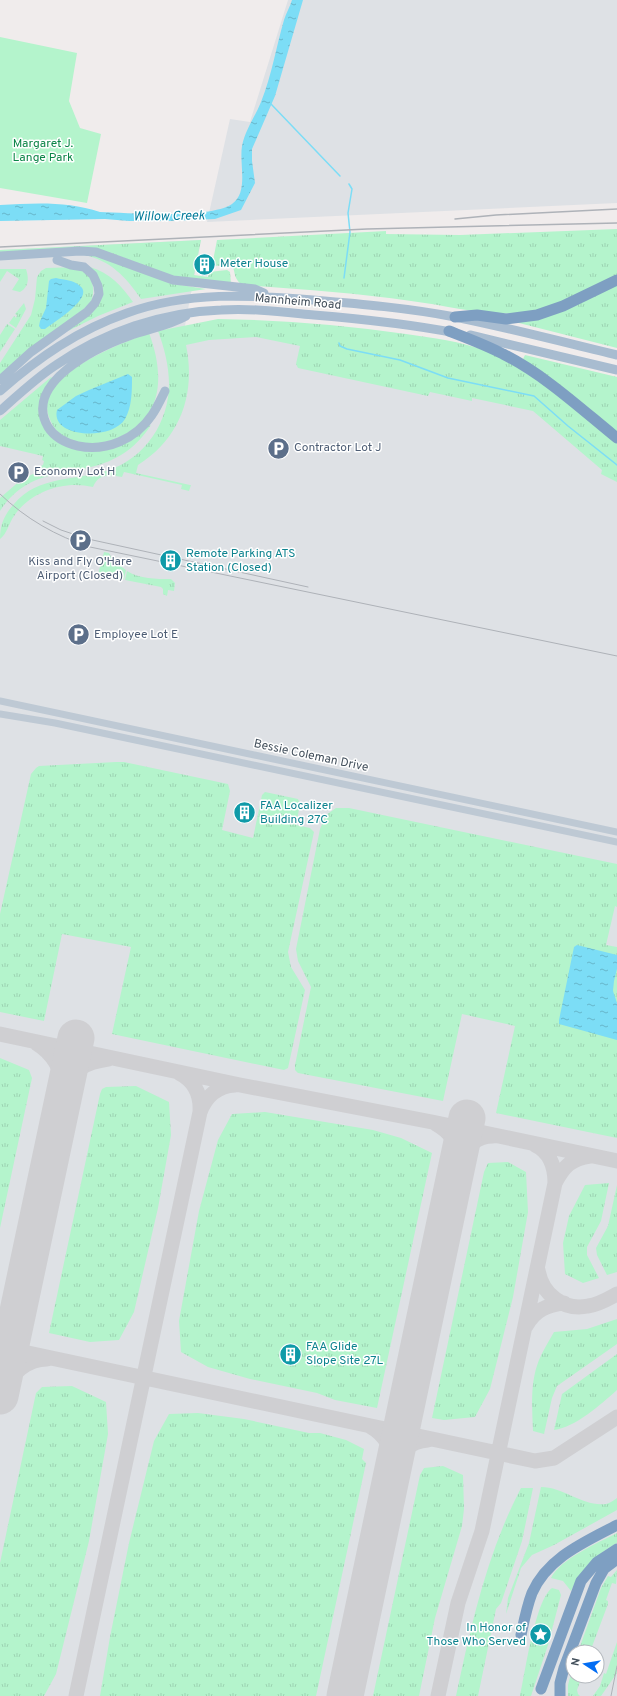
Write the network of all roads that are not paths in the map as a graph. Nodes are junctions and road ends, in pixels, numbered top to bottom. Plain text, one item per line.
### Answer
1 (0, 256) edge
2 (58, 260) dead end
3 (617, 280) edge
4 (274, 297) junction
5 (192, 312) junction
6 (455, 317) junction
7 (449, 331) junction
8 (617, 355) edge
9 (617, 370) edge
10 (0, 380) edge
11 (0, 391) edge
12 (165, 391) dead end
13 (0, 411) edge
14 (617, 438) edge
15 (0, 701) edge
16 (0, 714) edge
17 (617, 832) edge
18 (617, 842) edge
19 (617, 1525) edge
20 (617, 1549) edge
21 (617, 1559) edge
22 (521, 1635) dead end
23 (541, 1688) dead end
24 (560, 1696) edge

1 - 4 main road
2 - 10 main road
3 - 6 highway
4 - 6 main road, Mannheim Road
4 - 11 main road, Mannheim Road
5 - 7 main road, Mannheim Road
5 - 12 main road
5 - 13 main road, Mannheim Road
6 - 8 main road, Mannheim Road
7 - 9 main road, Mannheim Road
7 - 14 highway
15 - 17 street, Bessie Coleman Drive
16 - 18 street, Bessie Coleman Drive
19 - 22 highway
20 - 23 highway
21 - 24 highway

